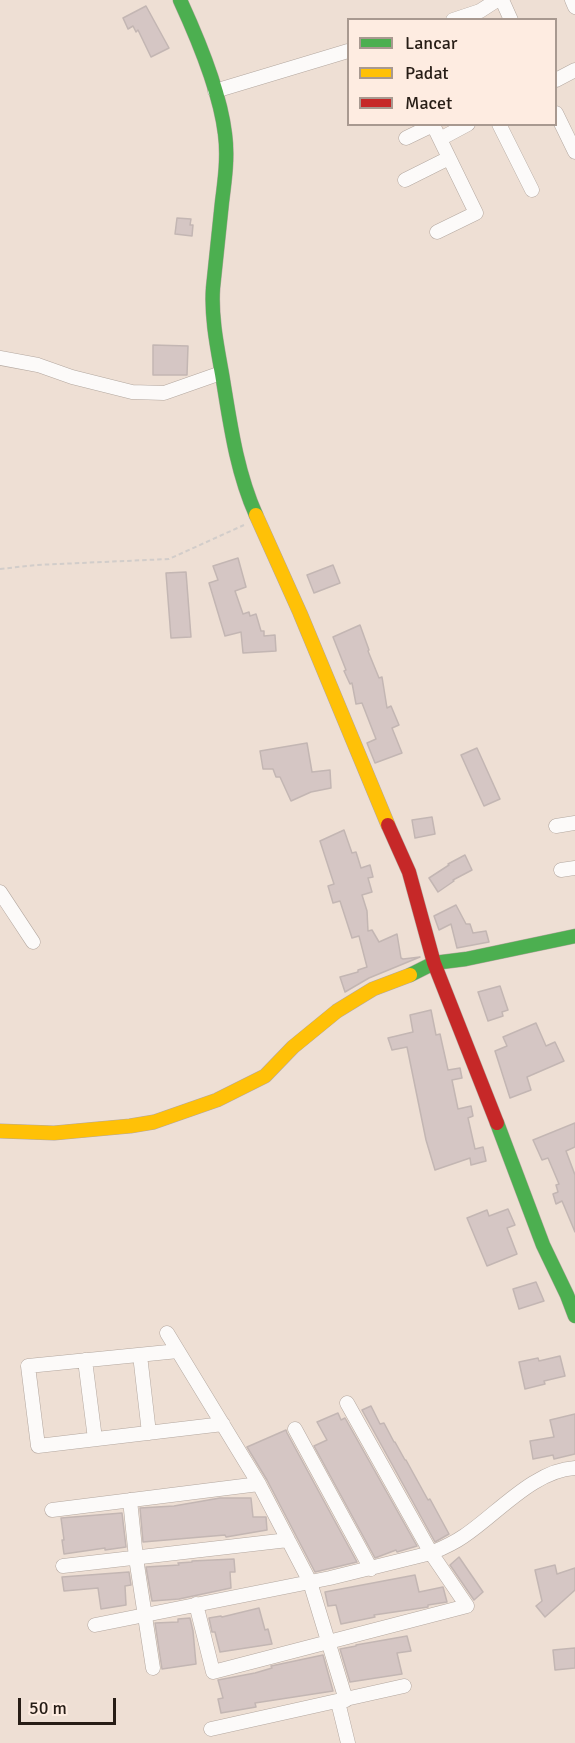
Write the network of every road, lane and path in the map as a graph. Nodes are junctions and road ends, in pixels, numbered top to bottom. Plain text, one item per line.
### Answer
1 (180, 0) edge
2 (499, 0) edge
3 (572, 0) edge
4 (575, 7) edge
5 (459, 18) edge
6 (510, 18) edge
7 (347, 51) edge
8 (575, 70) edge
9 (557, 79) edge
10 (215, 91) junction
11 (557, 117) edge
12 (431, 126) edge
13 (434, 126) edge
14 (464, 126) edge
15 (500, 126) edge
16 (406, 138) dead end
17 (440, 139) junction
18 (575, 152) edge
19 (449, 158) junction
20 (405, 180) dead end
21 (532, 190) dead end
22 (437, 232) dead end
23 (0, 358) edge
24 (221, 373) junction
25 (257, 519) junction
26 (0, 569) edge
27 (575, 823) edge
28 (555, 826) dead end
29 (0, 892) edge
30 (575, 936) edge
31 (33, 942) dead end
32 (434, 963) junction
33 (0, 1131) edge
34 (575, 1316) edge
35 (167, 1333) dead end
36 (178, 1351) junction
37 (140, 1355) junction
38 (85, 1360) junction
39 (346, 1403) dead end
40 (223, 1424) junction
41 (295, 1429) dead end
42 (149, 1433) junction
43 (95, 1439) junction
44 (575, 1468) edge
45 (259, 1484) junction
46 (130, 1500) junction
47 (52, 1510) dead end
48 (288, 1540) junction
49 (431, 1553) junction
50 (136, 1558) junction
51 (63, 1566) dead end
52 (371, 1569) junction
53 (310, 1582) junction
54 (196, 1604) junction
55 (145, 1614) junction
56 (95, 1625) dead end
57 (328, 1642) junction
58 (153, 1668) dead end
59 (404, 1686) dead end
60 (342, 1701) junction
61 (211, 1729) dead end
62 (348, 1743) edge

1 - 10 street
2 - 5 street
2 - 6 street
3 - 4 street
7 - 10 street
8 - 9 street
10 - 24 street
11 - 18 street
12 - 16 street
13 - 17 street
14 - 17 street
15 - 21 street
17 - 19 street
19 - 20 street
19 - 22 street
23 - 24 street
24 - 25 street
25 - 26 path
25 - 32 street
27 - 28 street
29 - 31 street
30 - 32 street
32 - 33 street
32 - 34 street
35 - 36 street
36 - 37 street
36 - 40 street
37 - 38 street
37 - 42 street
38 - 43 street
38 - 43 street
39 - 49 street
40 - 42 street
40 - 45 street
41 - 52 street
42 - 43 street
44 - 49 street
45 - 46 street
45 - 48 street
46 - 47 street
46 - 50 street
48 - 50 street
48 - 53 street
49 - 52 street
49 - 57 street
50 - 51 street
50 - 55 street
52 - 53 street
53 - 54 street
53 - 57 street
54 - 55 street
54 - 57 street
55 - 56 street
55 - 58 street
57 - 60 street
59 - 60 street
60 - 61 street
60 - 62 street

